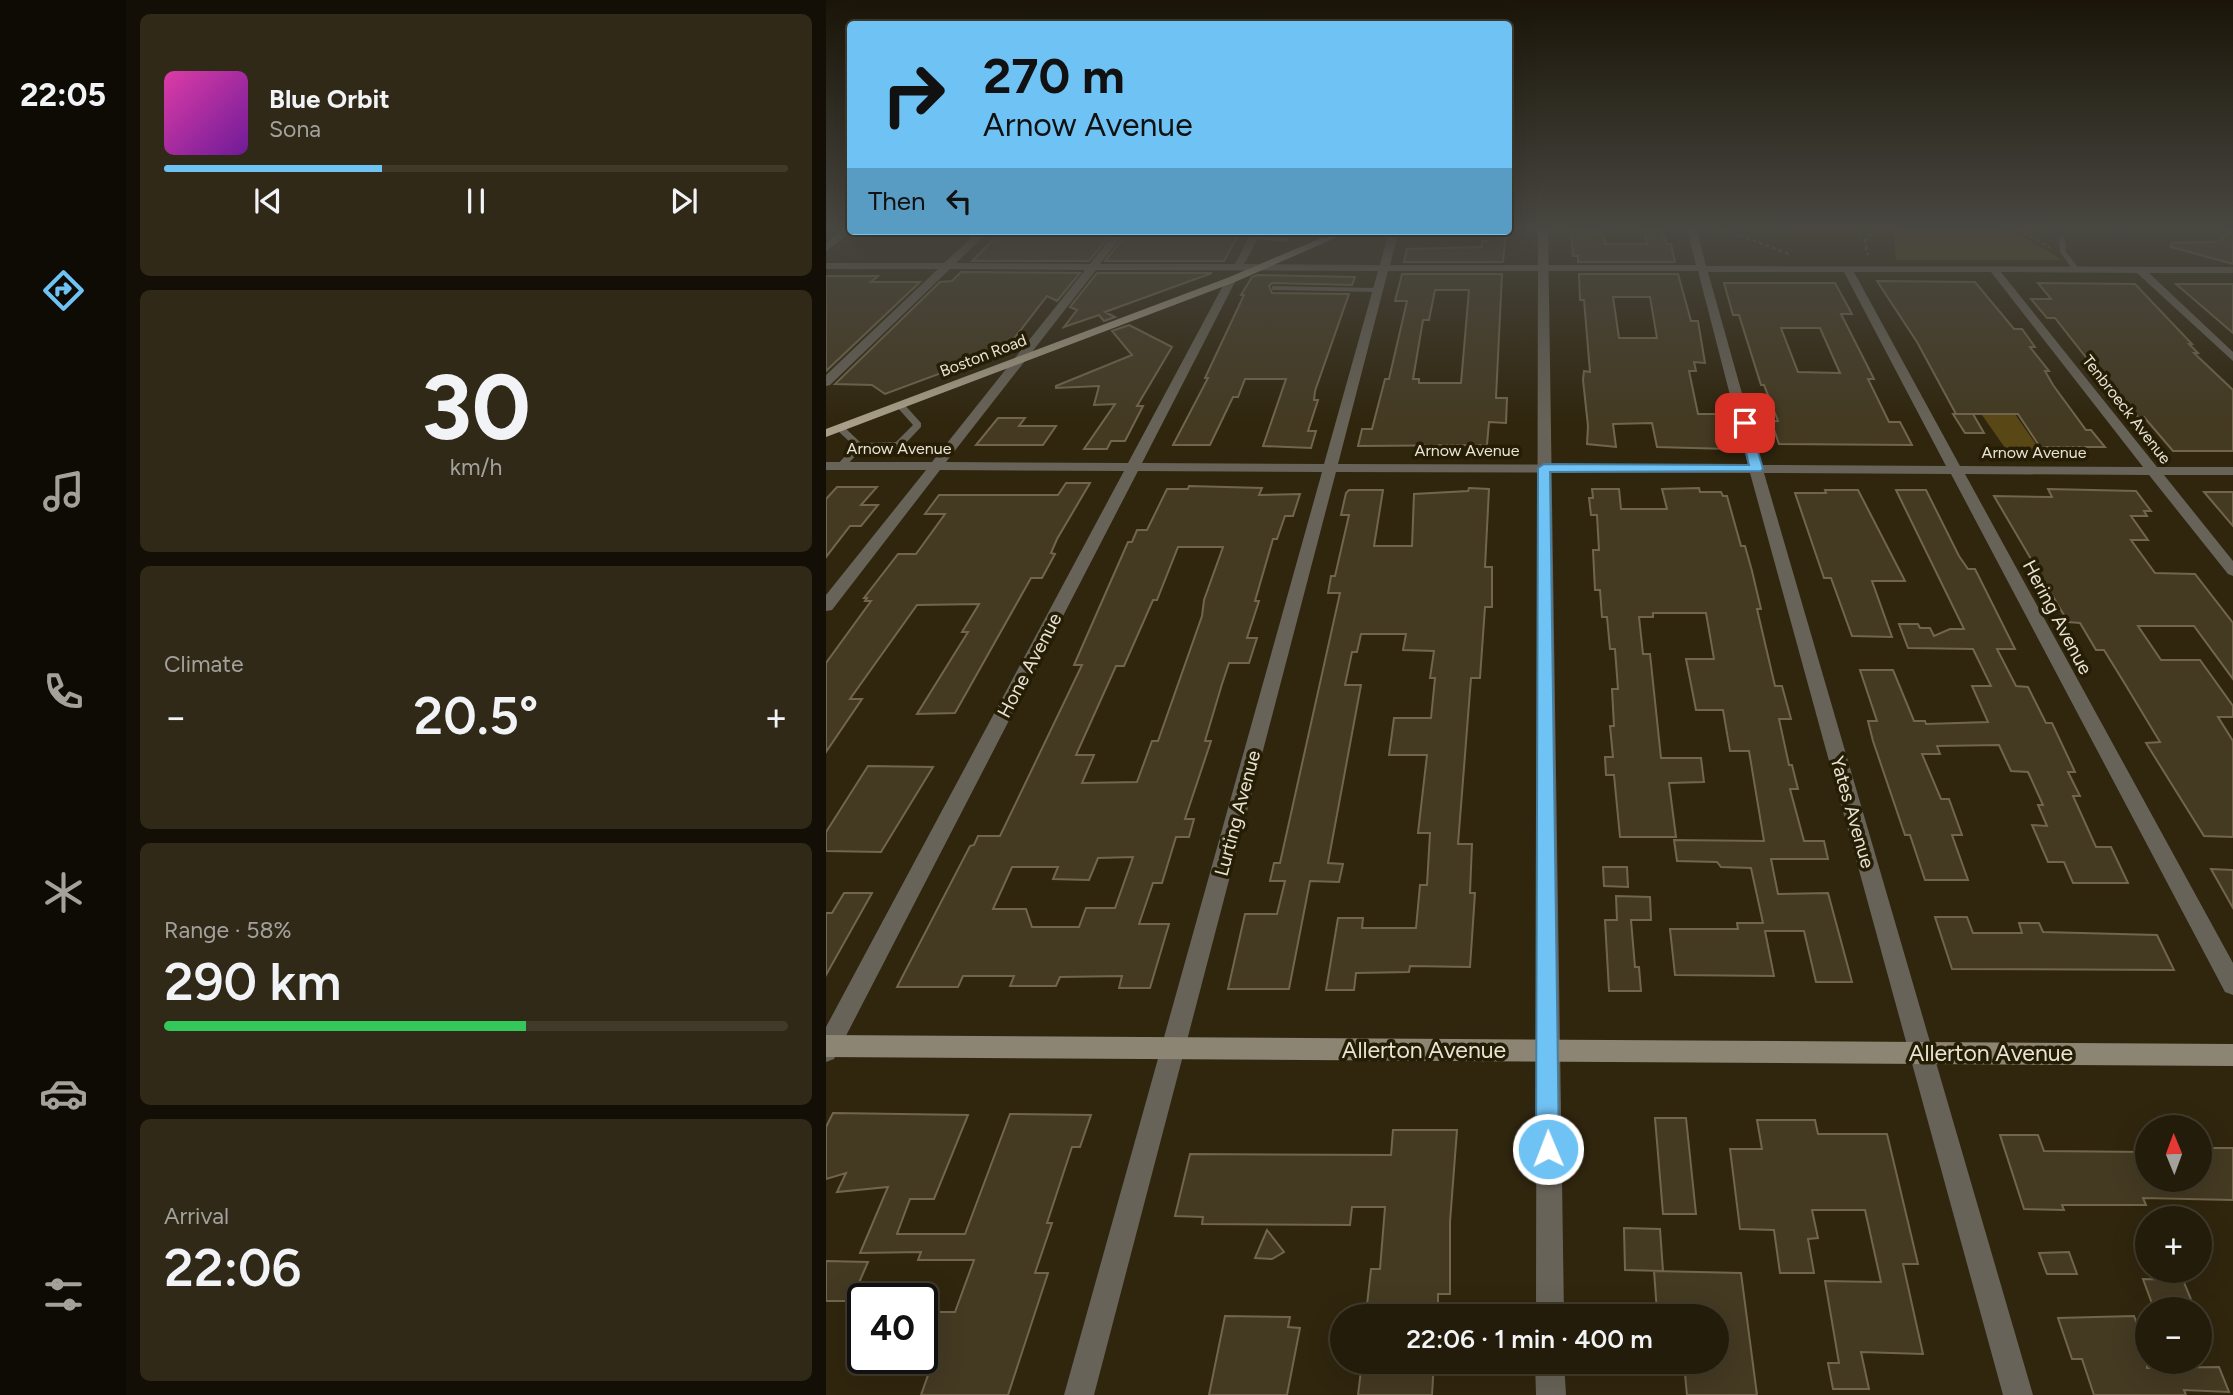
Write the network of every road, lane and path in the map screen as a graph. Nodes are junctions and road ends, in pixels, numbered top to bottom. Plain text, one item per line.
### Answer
1 (921, 292) edge
2 (1073, 292) edge
3 (1199, 292) edge
4 (1225, 292) edge
5 (1378, 292) edge
6 (1542, 292) edge
7 (1710, 292) edge
8 (1859, 292) edge
9 (2012, 292) edge
10 (2163, 292) edge
11 (2233, 358) edge
12 (1021, 359) junction
13 (826, 382) edge
14 (900, 405) junction
15 (840, 428) junction
16 (826, 433) edge
17 (859, 446) junction
18 (937, 465) junction
19 (826, 466) edge
20 (841, 466) junction
21 (1133, 466) junction
22 (1331, 467) junction
23 (1544, 468) junction
24 (1756, 469) junction
25 (1955, 470) junction
26 (2153, 470) junction
27 (2233, 471) edge
28 (2233, 571) edge
29 (826, 606) edge
30 (2233, 985) edge
31 (827, 1047) edge
32 (1173, 1048) junction
33 (1546, 1051) junction
34 (1921, 1053) junction
35 (2233, 1055) edge
36 (1550, 1304) edge
37 (1550, 1374) edge
38 (1079, 1395) edge
39 (1551, 1395) edge
40 (2018, 1395) edge

1 - 13 street
2 - 12 street
3 - 12 main road, Boston Road
4 - 21 street, Hone Avenue
5 - 22 street, Lurting Avenue
6 - 23 street
7 - 24 street, Yates Avenue
8 - 25 street, Hering Avenue
9 - 26 street, Tenbroeck Avenue
10 - 11 street
12 - 14 main road, Boston Road
12 - 18 street
14 - 15 main road, Boston Road
14 - 17 lane
15 - 16 main road, Boston Road
15 - 17 lane
17 - 20 lane
18 - 20 street, Arnow Avenue
18 - 21 street, Arnow Avenue
18 - 29 street
19 - 20 street, Arnow Avenue
21 - 22 street, Arnow Avenue
21 - 31 street, Hone Avenue
22 - 23 street, Arnow Avenue
22 - 32 street, Lurting Avenue
23 - 24 street, Arnow Avenue
23 - 33 street
24 - 25 street, Arnow Avenue
24 - 34 street, Yates Avenue
25 - 26 street, Arnow Avenue
25 - 30 street, Hering Avenue
26 - 27 street, Arnow Avenue
26 - 28 street, Tenbroeck Avenue
31 - 32 main road, Allerton Avenue
32 - 33 main road, Allerton Avenue
32 - 38 street, Lurting Avenue
33 - 34 main road, Allerton Avenue
33 - 36 street
34 - 35 main road, Allerton Avenue
34 - 40 street, Yates Avenue
37 - 39 street

